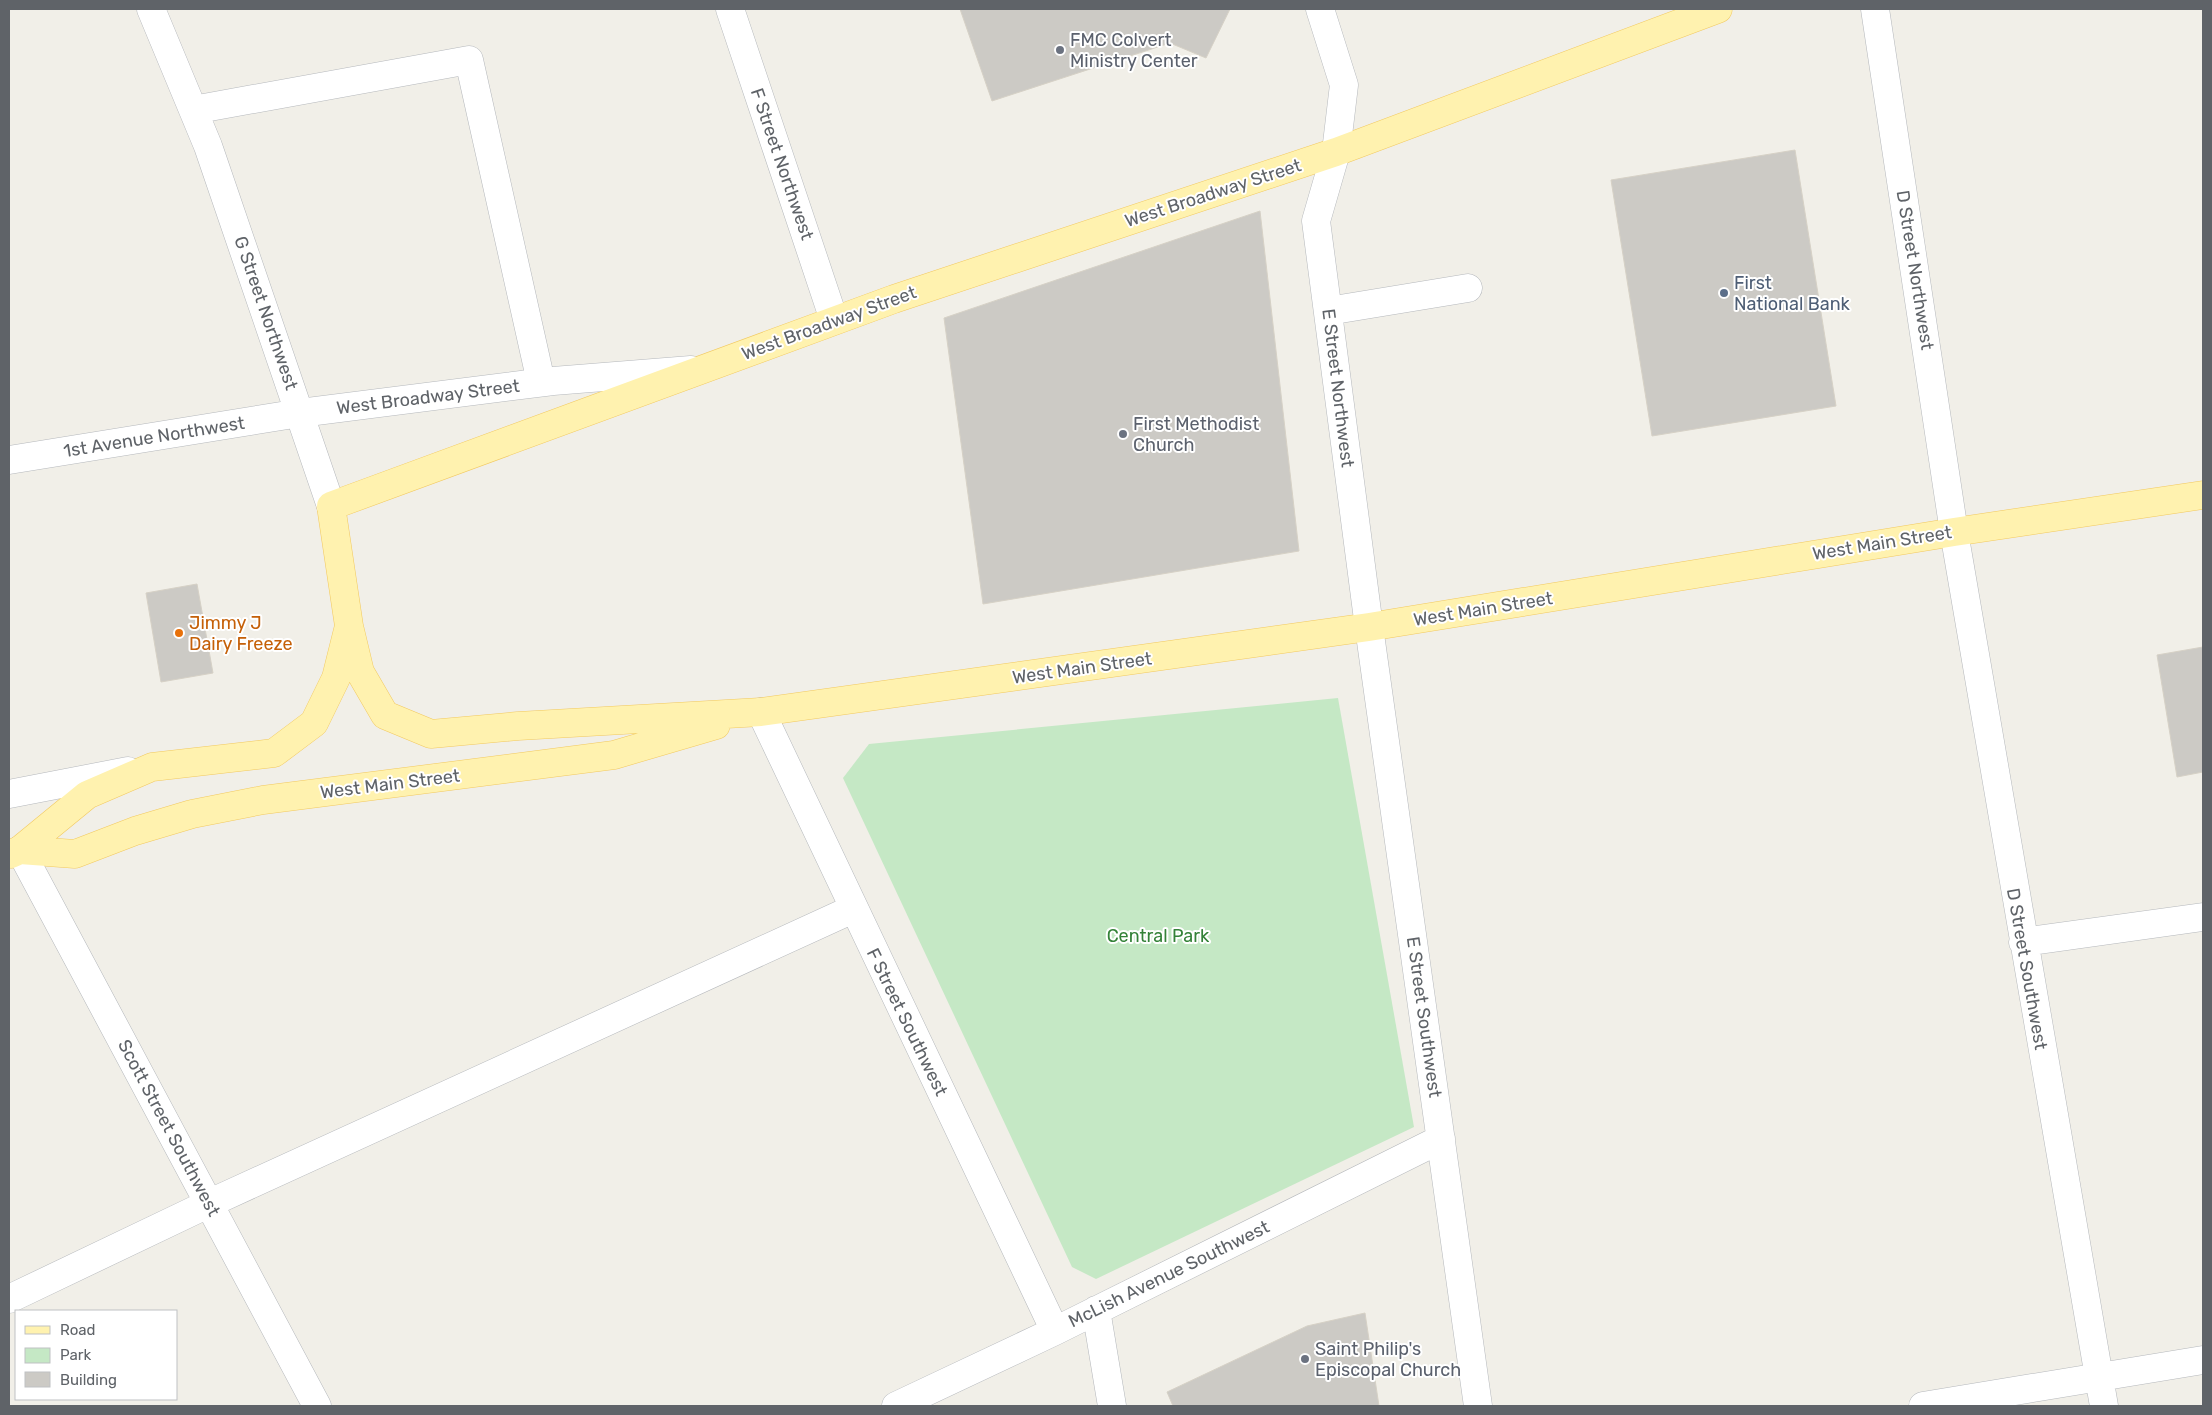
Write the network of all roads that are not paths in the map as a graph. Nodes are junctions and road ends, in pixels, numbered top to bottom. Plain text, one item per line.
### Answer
1 (152, 9) edge
2 (730, 9) edge
3 (1320, 9) edge
4 (1718, 9) edge
5 (1876, 9) edge
6 (193, 110) junction
7 (1336, 152) junction
8 (1468, 288) dead end
9 (1328, 311) junction
10 (834, 320) junction
11 (705, 368) junction
12 (541, 382) junction
13 (300, 413) junction
14 (9, 460) edge
15 (2203, 495) edge
16 (331, 506) junction
17 (1954, 532) junction
18 (348, 626) junction
19 (1369, 627) junction
20 (761, 712) junction
21 (152, 767) junction
22 (9, 794) edge
23 (14, 853) edge
24 (853, 908) junction
25 (2203, 917) edge
26 (2023, 942) junction
27 (1441, 1139) junction
28 (210, 1203) junction
29 (9, 1299) edge
30 (1096, 1310) junction
31 (1055, 1331) junction
32 (2203, 1360) edge
33 (2098, 1377) junction
34 (317, 1406) edge
35 (896, 1406) edge
36 (1112, 1406) edge
37 (1478, 1406) edge
38 (1923, 1406) edge
39 (2104, 1406) edge

1 - 6 street, G Street Northwest
2 - 10 street, F Street Northwest
3 - 7 street, E Street Northwest
4 - 7 main road, West Broadway Street
5 - 17 street, D Street Northwest
6 - 12 street
6 - 13 street, G Street Northwest
7 - 9 street, E Street Northwest
7 - 10 main road, West Broadway Street
8 - 9 street
9 - 19 street, E Street Northwest
10 - 11 main road, West Broadway Street
11 - 12 street, West Broadway Street
11 - 16 main road, West Broadway Street
12 - 13 street, West Broadway Street
13 - 14 street, 1st Avenue Northwest
13 - 16 street, G Street Northwest
15 - 17 main road, West Main Street
16 - 18 main road, G Street Northwest
17 - 19 main road, West Main Street
17 - 26 street, D Street Southwest
18 - 20 main road, West Main Street
18 - 21 main road
19 - 20 main road, West Main Street
19 - 27 street, E Street Southwest
20 - 23 main road, West Main Street
20 - 24 street, F Street Southwest
21 - 22 street
21 - 23 main road
23 - 28 street, Scott Street Southwest
24 - 28 street
24 - 31 street, F Street Southwest
25 - 26 street
26 - 33 street, D Street Southwest
27 - 30 street, McLish Avenue Southwest
27 - 37 street, E Street Southwest
28 - 29 street
28 - 34 street, Scott Street Southwest
30 - 31 street, McLish Avenue Southwest
30 - 36 street
31 - 35 street, McLish Avenue Southwest
32 - 33 street
33 - 38 street
33 - 39 street, D Street Southwest

